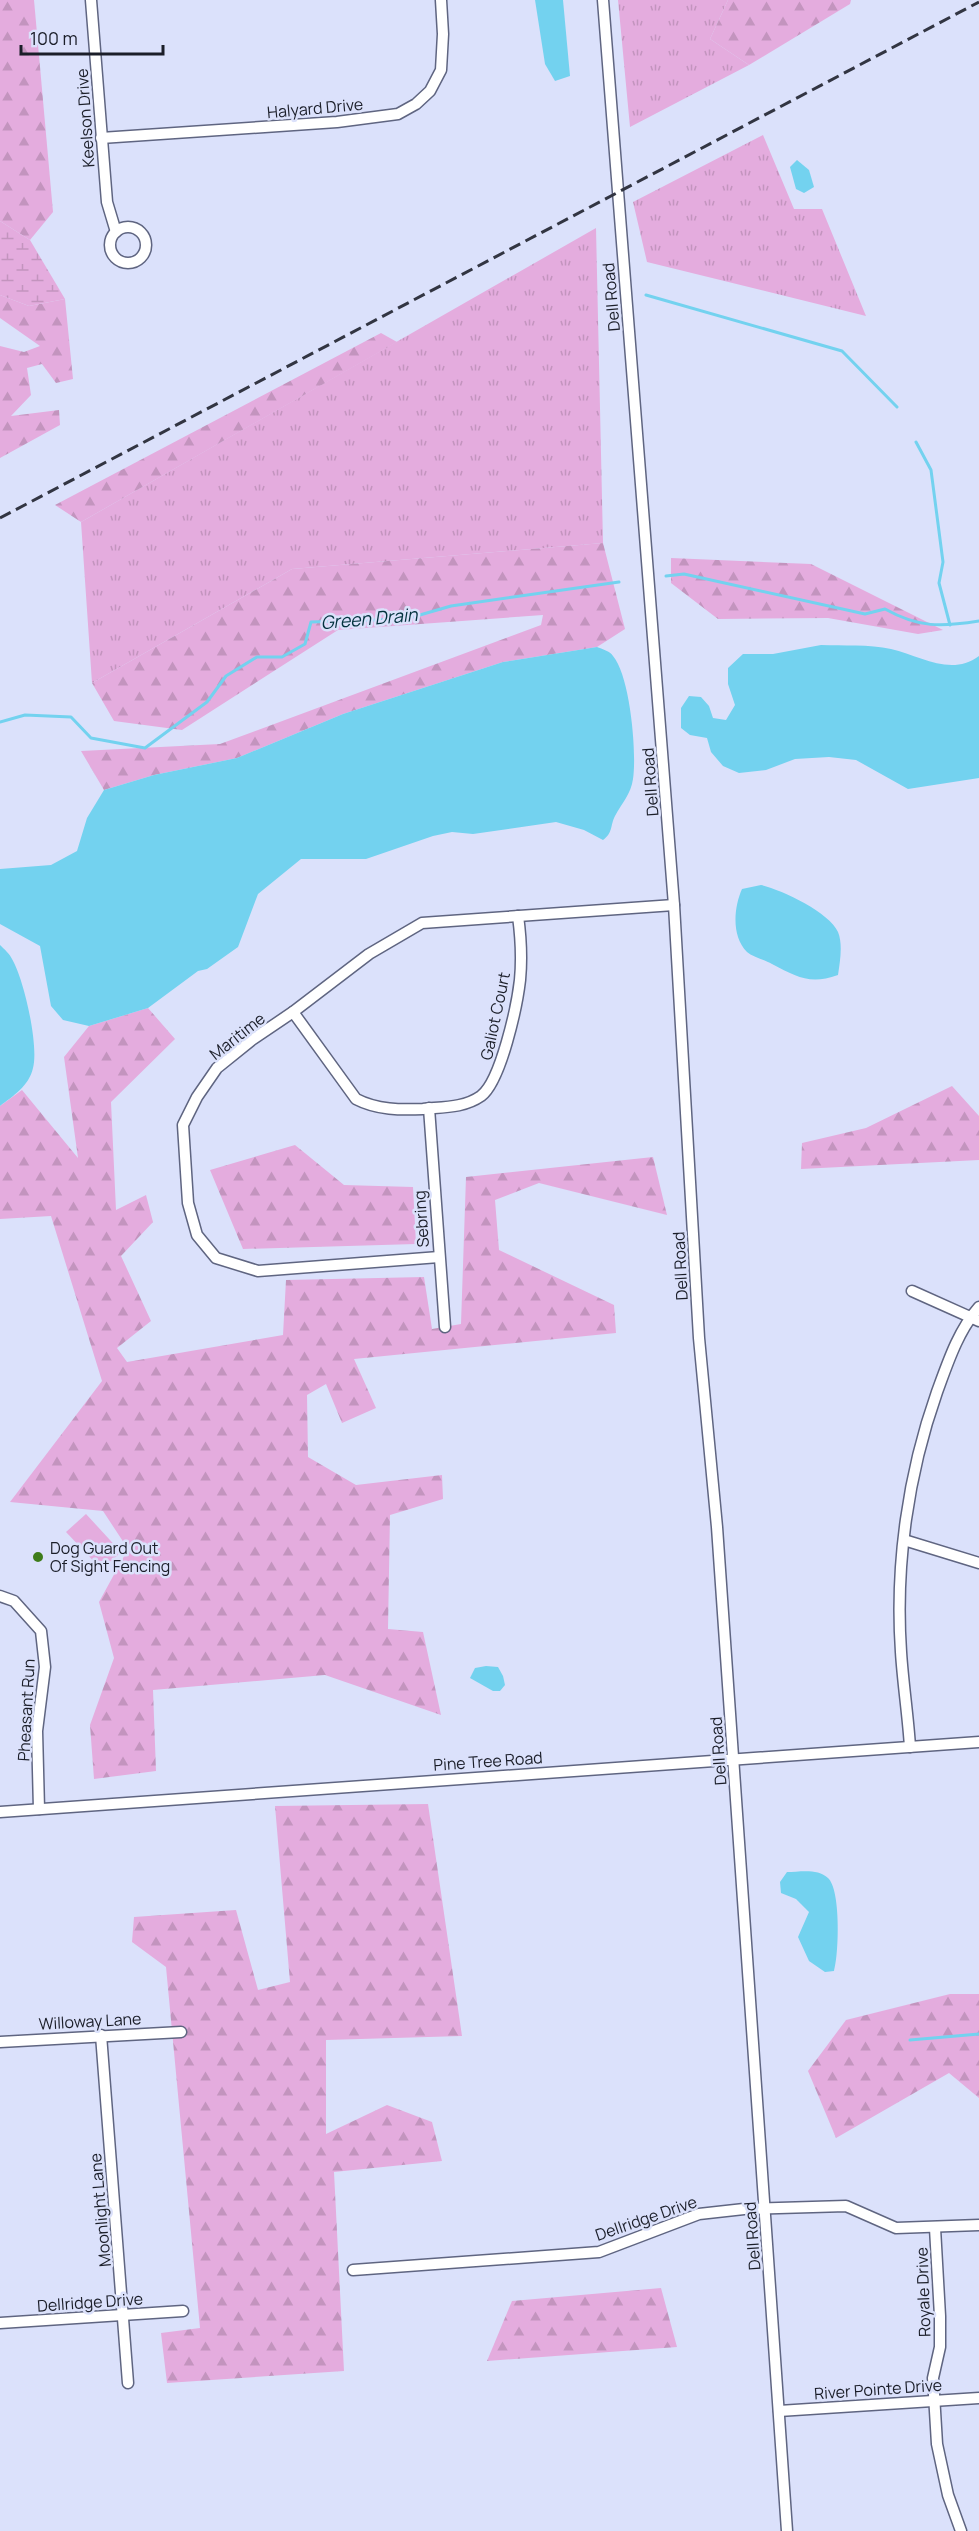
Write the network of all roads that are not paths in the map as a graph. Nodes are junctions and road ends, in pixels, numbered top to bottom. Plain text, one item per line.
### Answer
1 (91, 0) edge
2 (441, 0) edge
3 (603, 0) edge
4 (101, 138) junction
5 (116, 232) dead end
6 (674, 904) junction
7 (518, 916) junction
8 (293, 1012) junction
9 (429, 1108) junction
10 (439, 1257) junction
11 (912, 1291) dead end
12 (979, 1307) edge
13 (975, 1319) edge
14 (445, 1327) dead end
15 (904, 1540) junction
16 (979, 1563) edge
17 (0, 1596) edge
18 (979, 1742) edge
19 (910, 1747) junction
20 (734, 1759) junction
21 (39, 1809) junction
22 (0, 1812) edge
23 (181, 2032) dead end
24 (101, 2035) junction
25 (0, 2042) edge
26 (766, 2208) junction
27 (979, 2225) edge
28 (935, 2228) junction
29 (353, 2270) dead end
30 (183, 2311) dead end
31 (123, 2314) junction
32 (0, 2323) edge
33 (128, 2382) dead end
34 (979, 2398) edge
35 (934, 2401) junction
36 (779, 2411) junction
37 (787, 2531) edge
38 (961, 2531) edge

1 - 4 street, Keelson Drive
2 - 4 street, Halyard Drive
3 - 6 street, Dell Road
4 - 5 street, Keelson Drive
6 - 7 street, Maritime
6 - 20 street, Dell Road
7 - 8 street, Maritime
7 - 9 street, Galiot Court
8 - 9 street, Galiot Court
8 - 10 street, Maritime
9 - 10 street, Sebring
10 - 14 street, Sebring
11 - 13 street
12 - 13 street
13 - 15 street
15 - 16 street
15 - 19 street
17 - 21 street, Pheasant Run
18 - 19 street, Pine Tree Road
19 - 20 street, Pine Tree Road
20 - 21 street, Pine Tree Road
20 - 26 street, Dell Road
21 - 22 street, Pine Tree Road
23 - 24 street, Willoway Lane
24 - 25 street, Willoway Lane
24 - 31 street, Moonlight Lane
26 - 28 street, Dellridge Drive
26 - 29 street, Dellridge Drive
26 - 36 street, Dell Road
27 - 28 street, Dellridge Drive
28 - 35 street, Royale Drive
30 - 31 street, Dellridge Drive
31 - 32 street, Dellridge Drive
31 - 33 street, Moonlight Lane
34 - 35 street, River Pointe Drive
35 - 36 street, River Pointe Drive
35 - 38 street, Royale Drive
36 - 37 street, Dell Road

